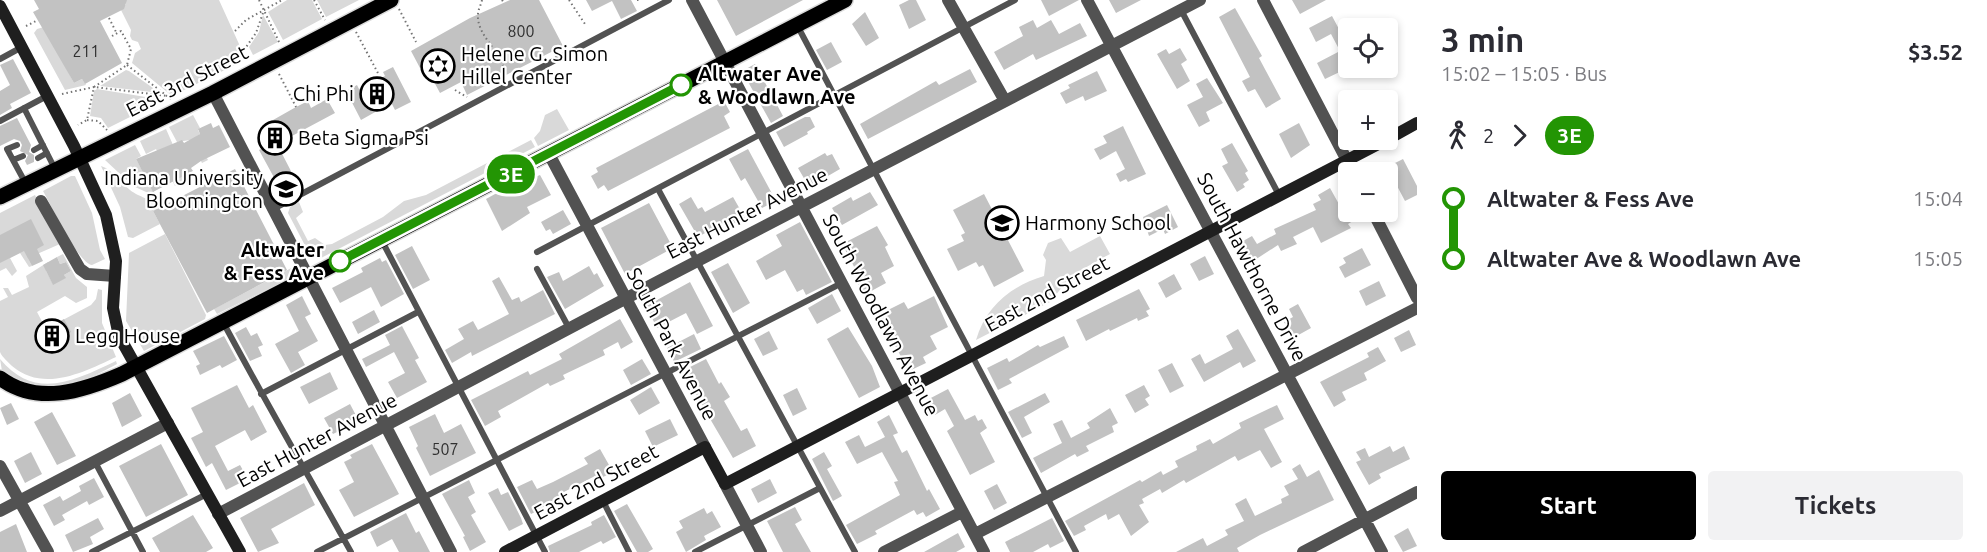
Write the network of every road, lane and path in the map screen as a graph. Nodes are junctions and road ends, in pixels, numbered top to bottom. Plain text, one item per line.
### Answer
1 (259, 0) edge
2 (282, 0) edge
3 (314, 0) edge
4 (482, 0) edge
5 (488, 0) edge
6 (569, 0) edge
7 (669, 0) edge
8 (692, 0) edge
9 (845, 0) edge
10 (948, 0) edge
11 (1015, 0) edge
12 (1087, 0) edge
13 (1200, 0) edge
14 (1263, 0) edge
15 (395, 4) edge
16 (481, 4) junction
17 (0, 6) edge
18 (264, 10) junction
19 (1181, 10) junction
20 (109, 18) dead end
21 (325, 20) dead end
22 (36, 21) dead end
23 (585, 24) dead end
24 (797, 25) junction
25 (26, 26) dead end
26 (963, 27) junction
27 (235, 31) dead end
28 (356, 32) dead end
29 (117, 34) junction
30 (112, 36) dead end
31 (416, 42) dead end
32 (280, 44) dead end
33 (1111, 46) junction
34 (22, 47) junction
35 (244, 50) dead end
36 (0, 58) edge
37 (726, 61) junction
38 (128, 65) junction
39 (278, 71) dead end
40 (379, 75) dead end
41 (505, 79) dead end
42 (94, 87) junction
43 (213, 93) junction
44 (62, 94) dead end
45 (48, 96) junction
46 (835, 97) junction
47 (1005, 101) junction
48 (296, 107) dead end
49 (24, 108) junction
50 (87, 120) junction
51 (0, 121) edge
52 (1417, 123) edge
53 (78, 125) dead end
54 (107, 131) dead end
55 (763, 133) junction
56 (1398, 133) edge
57 (37, 134) junction
58 (28, 139) dead end
59 (17, 145) dead end
60 (43, 145) junction
61 (34, 150) dead end
62 (1366, 150) edge
63 (47, 153) junction
64 (549, 154) junction
65 (22, 156) dead end
66 (38, 158) dead end
67 (80, 158) junction
68 (13, 160) junction
69 (1347, 160) junction
70 (26, 163) dead end
71 (17, 168) junction
72 (875, 168) junction
73 (56, 170) junction
74 (26, 184) junction
75 (658, 189) junction
76 (1280, 195) junction
77 (0, 197) edge
78 (41, 201) dead end
79 (803, 207) junction
80 (275, 208) junction
81 (1378, 222) edge
82 (589, 226) junction
83 (1211, 231) junction
84 (382, 240) junction
85 (537, 252) dead end
86 (696, 261) junction
87 (537, 269) dead end
88 (115, 276) junction
89 (310, 277) junction
90 (836, 286) dead end
91 (1417, 298) edge
92 (625, 299) junction
93 (1417, 308) edge
94 (418, 312) junction
95 (223, 322) junction
96 (569, 328) junction
97 (736, 336) junction
98 (347, 350) junction
99 (972, 355) junction
100 (135, 367) junction
101 (665, 373) junction
102 (1287, 375) junction
103 (0, 378) edge
104 (458, 387) junction
105 (900, 393) junction
106 (261, 394) junction
107 (168, 423) junction
108 (384, 426) junction
109 (797, 446) junction
110 (705, 447) junction
111 (496, 460) junction
112 (95, 462) junction
113 (0, 466) edge
114 (304, 468) junction
115 (725, 484) junction
116 (820, 488) junction
117 (1417, 492) edge
118 (208, 493) junction
119 (1048, 496) junction
120 (423, 499) junction
121 (20, 501) junction
122 (603, 501) junction
123 (0, 511) edge
124 (962, 512) junction
125 (218, 514) junction
126 (1365, 519) junction
127 (747, 525) junction
128 (133, 531) junction
129 (975, 534) junction
130 (536, 536) junction
131 (343, 539) junction
132 (48, 552) edge
133 (92, 552) edge
134 (143, 552) edge
135 (240, 552) edge
136 (317, 552) edge
137 (351, 552) edge
138 (451, 552) edge
139 (505, 552) edge
140 (545, 552) edge
141 (628, 552) edge
142 (695, 552) edge
143 (761, 552) edge
144 (855, 552) edge
145 (884, 552) edge
146 (984, 552) edge
147 (1076, 552) edge
148 (1303, 552) edge
149 (1382, 552) edge

1 - 18 path
2 - 18 path
3 - 21 path
4 - 16 path
5 - 16 path
6 - 23 path
7 - 80 lane
8 - 37 street, South Woodlawn Avenue
9 - 24 main road
10 - 26 street
11 - 26 lane
12 - 33 street, South Hawthorne Drive
13 - 19 street, East Hunter Avenue
14 - 69 street
15 - 31 path
15 - 43 main road, East 3rd Street
16 - 41 path
17 - 34 street
18 - 27 path
18 - 32 path
18 - 35 path
19 - 33 street, East Hunter Avenue
19 - 76 lane
20 - 29 path
22 - 25 path
24 - 37 main road
24 - 46 lane
26 - 46 lane
26 - 47 street
28 - 40 path
29 - 30 path
29 - 38 path
33 - 47 street, East Hunter Avenue
33 - 83 street, South Hawthorne Drive
34 - 36 lane
34 - 45 street
37 - 55 street, South Woodlawn Avenue
37 - 64 main road
38 - 42 path
38 - 42 path
39 - 48 path
42 - 44 path
42 - 50 path
43 - 67 main road, East 3rd Street
43 - 80 street
45 - 49 lane
45 - 67 street
46 - 55 lane
46 - 72 lane
47 - 72 street, East Hunter Avenue
49 - 51 lane
49 - 57 lane
50 - 53 path
50 - 54 path
52 - 56 street, East 2nd Street
55 - 75 lane
55 - 79 street, South Woodlawn Avenue
57 - 58 lane
57 - 60 lane
59 - 68 lane
60 - 61 lane
60 - 63 lane
62 - 69 street, East 2nd Street
63 - 66 lane
63 - 73 lane
64 - 82 street, South Park Avenue
64 - 84 main road
65 - 68 lane
67 - 73 main road, East 3rd Street
67 - 88 street
68 - 71 lane
69 - 76 street, East 2nd Street
70 - 71 lane
71 - 74 lane
72 - 79 street, East Hunter Avenue
72 - 99 lane
73 - 74 main road, East 3rd Street
74 - 77 main road, East 3rd Street
75 - 82 lane
75 - 86 lane
76 - 83 street, East 2nd Street
78 - 88 street
79 - 86 street, East Hunter Avenue
79 - 105 street, South Woodlawn Avenue
80 - 89 street
81 - 91 street
82 - 85 lane
82 - 92 street, South Park Avenue
83 - 99 street, East 2nd Street
83 - 102 street, South Hawthorne Drive
84 - 89 main road
84 - 94 lane
86 - 92 street, East Hunter Avenue
86 - 97 lane
87 - 96 lane
88 - 100 street
89 - 95 main road
89 - 98 street
90 - 97 lane
92 - 96 street, East Hunter Avenue
92 - 101 street, South Park Avenue
93 - 102 street
94 - 98 lane
94 - 104 lane
95 - 100 main road
95 - 106 lane
96 - 104 street, East Hunter Avenue
97 - 101 lane
97 - 109 lane
98 - 106 lane
98 - 108 street
99 - 105 street, East 2nd Street
99 - 119 lane
100 - 103 main road
100 - 107 street
101 - 110 street, South Park Avenue
101 - 111 lane
102 - 119 street
102 - 126 street, South Hawthorne Drive
104 - 108 street, East Hunter Avenue
104 - 111 lane
105 - 109 street, East 2nd Street
105 - 124 street, South Woodlawn Avenue
106 - 114 lane
107 - 112 street
107 - 118 street
108 - 114 street, East Hunter Avenue
108 - 120 street
109 - 115 street, East 2nd Street
109 - 116 lane
110 - 115 street, South Park Avenue
110 - 122 street, East 2nd Street
111 - 120 lane
111 - 130 lane
112 - 121 street
112 - 128 lane
113 - 121 street
114 - 125 street, East Hunter Avenue
114 - 131 lane
115 - 127 street, South Park Avenue
116 - 127 lane
116 - 144 lane
117 - 126 street
118 - 125 street
118 - 128 lane
119 - 129 street
119 - 147 lane
120 - 131 lane
120 - 138 street
121 - 123 street
121 - 132 street
122 - 130 street, East 2nd Street
122 - 141 lane
124 - 129 street, South Woodlawn Avenue
124 - 145 street
125 - 135 street
126 - 148 street
126 - 149 street, South Hawthorne Drive
127 - 142 lane
127 - 143 street, South Park Avenue
128 - 133 lane
128 - 134 lane
129 - 146 street, South Woodlawn Avenue
130 - 139 street, East 2nd Street
130 - 140 lane
131 - 136 lane
131 - 137 lane

